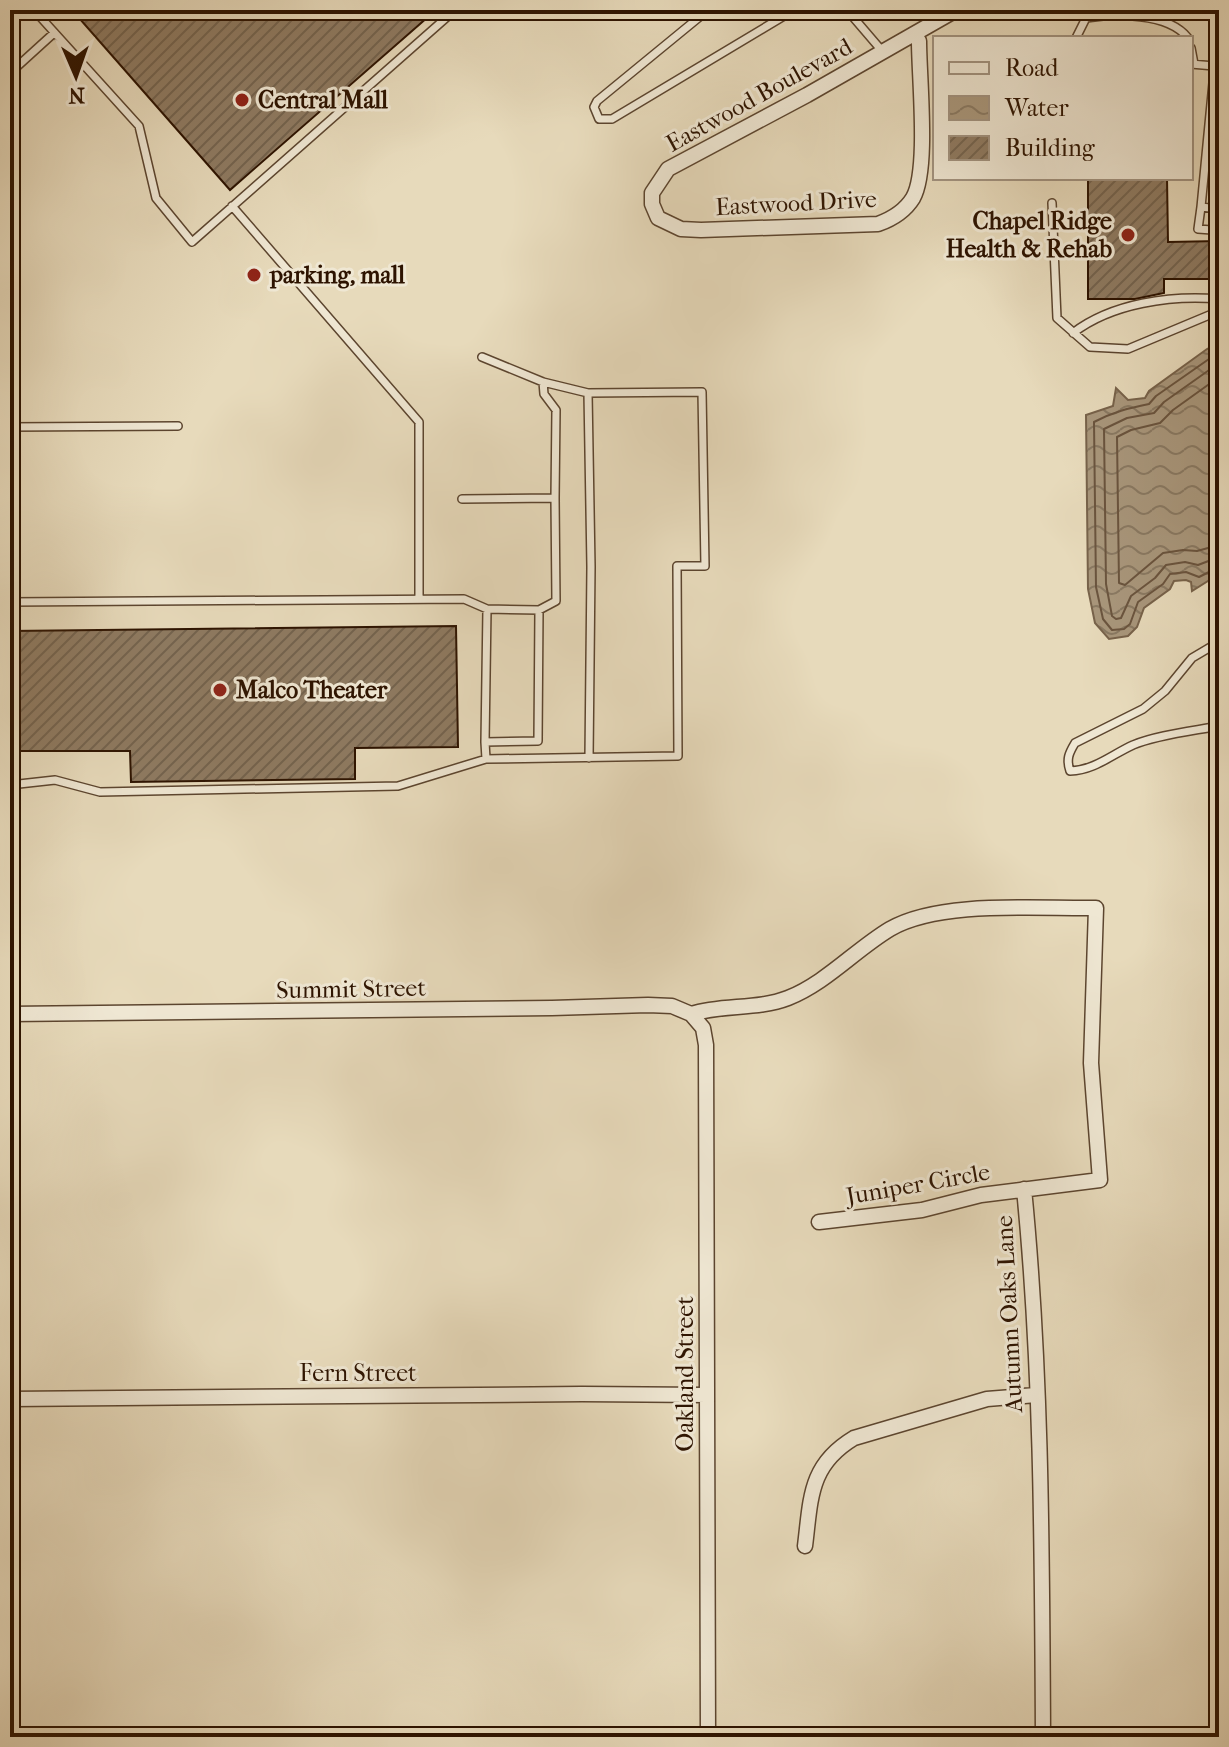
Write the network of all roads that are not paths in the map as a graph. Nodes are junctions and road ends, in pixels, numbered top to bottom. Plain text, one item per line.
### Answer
1 (23, 10) edge
2 (34, 10) edge
3 (455, 10) edge
4 (708, 10) edge
5 (794, 10) edge
6 (847, 10) edge
7 (956, 10) edge
8 (1219, 21) edge
9 (10, 22) edge
10 (54, 33) junction
11 (914, 34) junction
12 (1077, 36) edge
13 (1186, 36) edge
14 (883, 52) junction
15 (1193, 64) edge
16 (1214, 66) junction
17 (10, 73) edge
18 (1052, 203) dead end
19 (232, 206) junction
20 (1201, 207) junction
21 (1219, 209) edge
22 (655, 214) joint
23 (1212, 230) dead end
24 (1219, 299) edge
25 (1219, 311) edge
26 (1073, 333) junction
27 (482, 357) dead end
28 (543, 382) junction
29 (588, 393) junction
30 (178, 426) dead end
31 (10, 427) edge
32 (555, 498) junction
33 (462, 499) dead end
34 (419, 599) junction
35 (10, 602) edge
36 (487, 609) junction
37 (539, 610) junction
38 (1219, 642) edge
39 (1219, 726) edge
40 (485, 742) junction
41 (589, 758) junction
42 (486, 759) junction
43 (10, 785) edge
44 (10, 1014) edge
45 (691, 1014) junction
46 (1024, 1189) junction
47 (819, 1222) dead end
48 (707, 1395) junction
49 (1036, 1395) junction
50 (10, 1399) edge
51 (805, 1546) dead end
52 (708, 1737) edge
53 (1043, 1737) edge

1 - 9 lane
2 - 10 lane
3 - 19 lane
4 - 5 lane
6 - 14 lane
7 - 11 street, Eastwood Boulevard
8 - 16 lane
10 - 17 lane
10 - 19 lane
11 - 14 street, Eastwood Boulevard
11 - 22 street, Eastwood Drive
12 - 13 lane
14 - 22 street, Eastwood Boulevard
15 - 16 lane
16 - 20 lane
18 - 26 lane
19 - 34 lane
20 - 21 lane
20 - 23 lane
24 - 26 lane
25 - 26 lane
27 - 28 lane
28 - 29 lane
28 - 32 lane
29 - 41 lane
29 - 41 lane
30 - 31 lane
32 - 33 lane
32 - 37 lane
34 - 35 lane
34 - 36 lane
36 - 37 lane
36 - 40 lane
37 - 40 lane
38 - 39 lane
40 - 42 lane
41 - 42 lane
42 - 43 lane
44 - 45 street, Summit Street
45 - 46 street, Autumn Oaks Lane
45 - 48 street, Oakland Street
46 - 47 street, Juniper Circle
46 - 49 street, Autumn Oaks Lane
48 - 50 street, Fern Street
48 - 52 street, Oakland Street
49 - 51 street
49 - 53 street, Autumn Oaks Lane

